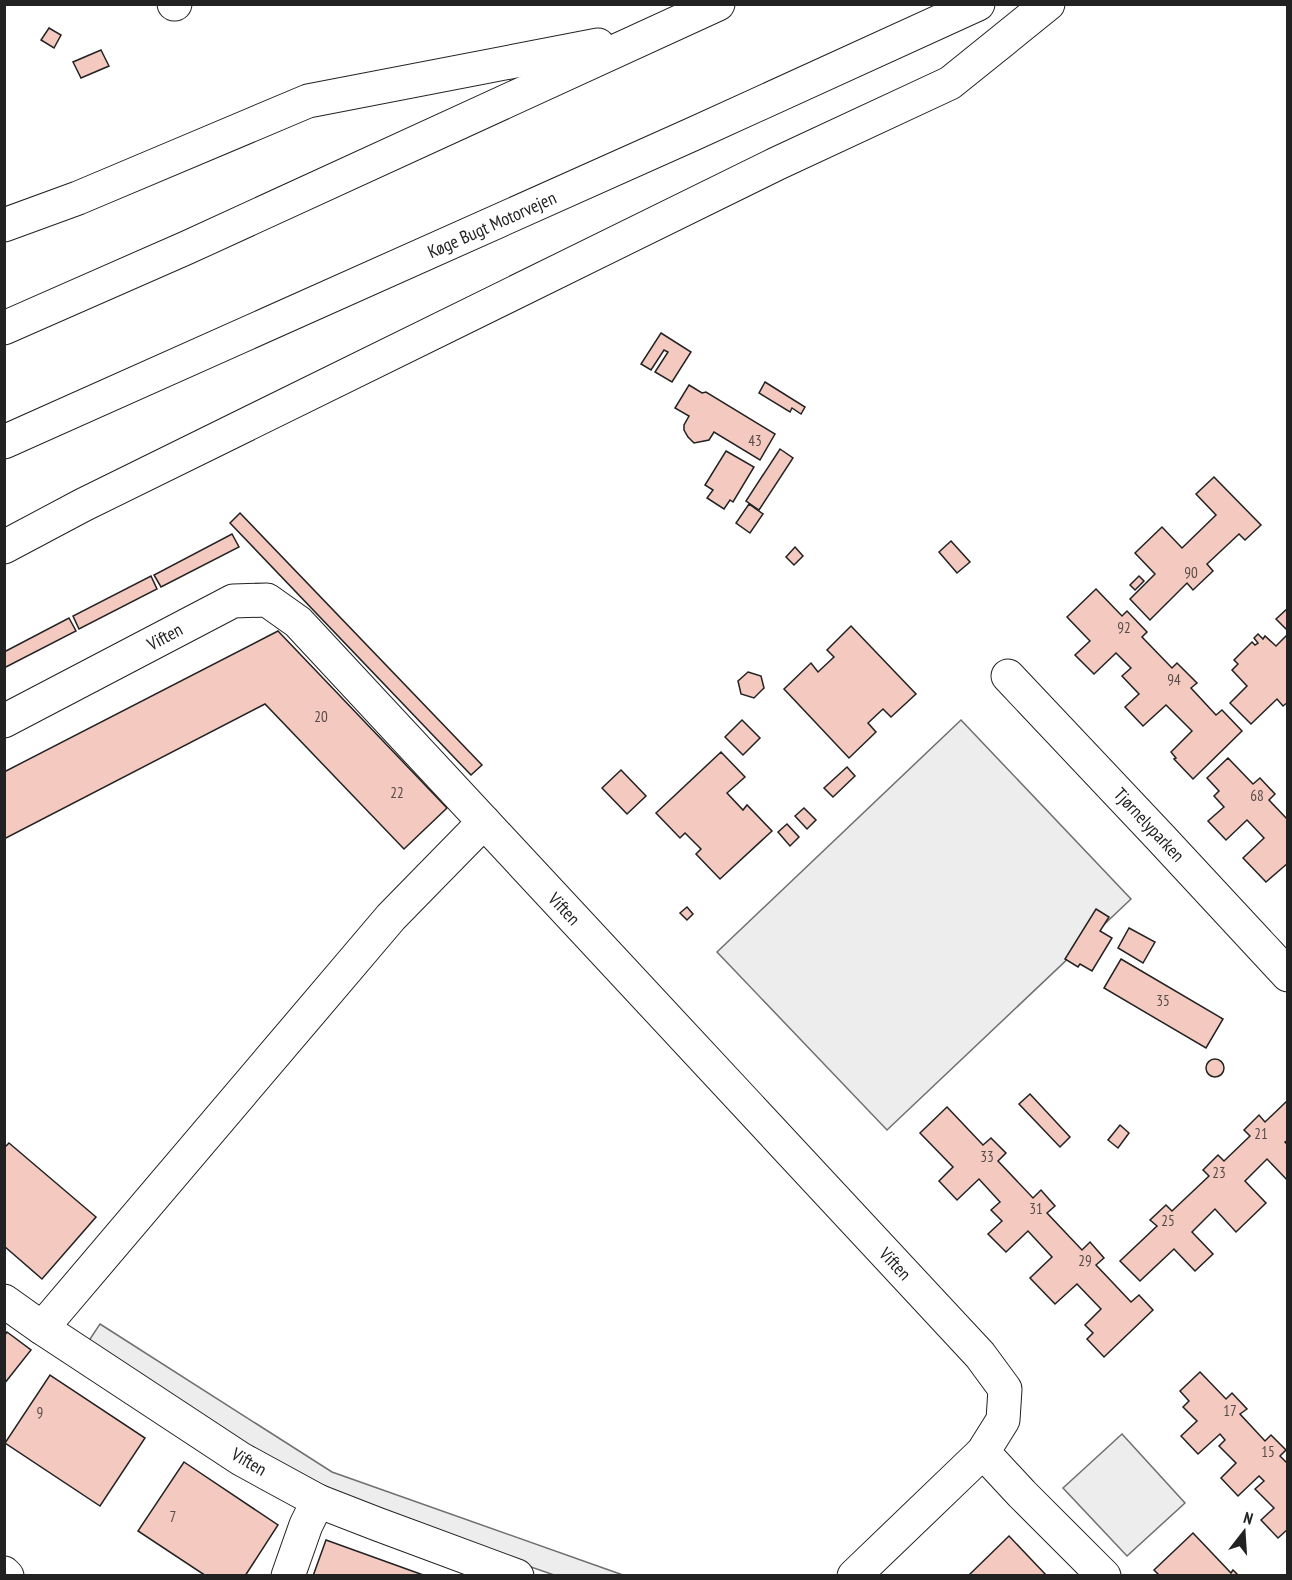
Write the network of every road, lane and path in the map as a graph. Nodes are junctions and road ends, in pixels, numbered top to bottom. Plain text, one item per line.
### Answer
1 (718, 4) edge
2 (978, 4) edge
3 (1048, 4) edge
4 (650, 35) junction
5 (4, 225) edge
6 (4, 328) edge
7 (4, 442) edge
8 (4, 547) edge
9 (1008, 676) dead end
10 (4, 721) edge
11 (484, 822) junction
12 (1287, 975) edge
13 (4, 1301) edge
14 (42, 1328) junction
15 (983, 1452) junction
16 (318, 1501) junction
17 (288, 1575) edge
18 (518, 1575) edge
19 (854, 1575) edge
20 (1104, 1575) edge

1 - 4 main road
2 - 7 main road, Køge Bugt Motorvejen
3 - 8 main road
4 - 5 main road
4 - 6 main road
9 - 12 main road, Tjørnelyparken
10 - 11 main road, Viften
11 - 14 main road
11 - 15 main road, Viften
13 - 14 main road, Viften
14 - 16 main road, Viften
15 - 19 main road, Viften
15 - 20 main road
16 - 17 main road
16 - 18 main road, Viften

